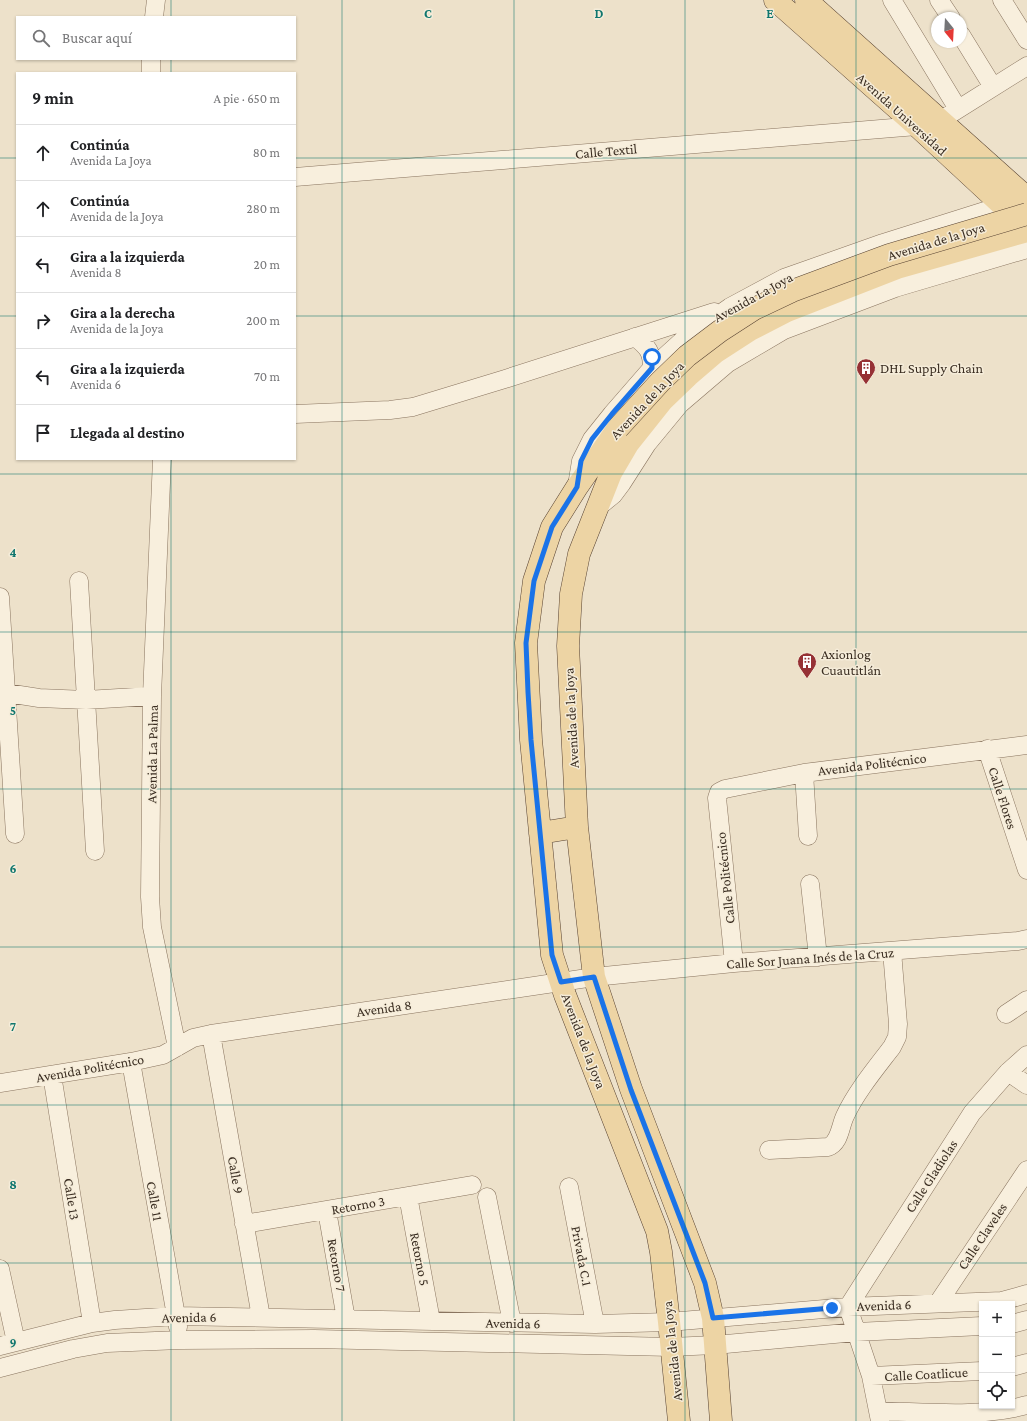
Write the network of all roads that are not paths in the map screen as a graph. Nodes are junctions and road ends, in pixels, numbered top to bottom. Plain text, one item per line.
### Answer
1 (156, 0) edge
2 (775, 0) edge
3 (806, 0) edge
4 (892, 0) edge
5 (939, 0) edge
6 (1002, 0) edge
7 (947, 12) edge
8 (154, 16) edge
9 (1027, 40) edge
10 (967, 45) edge
11 (151, 60) edge
12 (1027, 66) edge
13 (151, 72) edge
14 (993, 87) junction
15 (950, 114) junction
16 (917, 126) junction
17 (296, 177) edge
18 (1027, 198) edge
19 (1002, 205) junction
20 (1027, 214) edge
21 (1027, 228) edge
22 (1027, 231) edge
23 (1027, 249) edge
24 (730, 307) junction
25 (635, 337) junction
26 (652, 368) junction
27 (296, 414) edge
28 (623, 436) junction
29 (162, 460) edge
30 (577, 487) junction
31 (597, 508) junction
32 (79, 581) dead end
33 (0, 597) edge
34 (3, 693) edge
35 (152, 696) junction
36 (86, 700) junction
37 (1027, 745) edge
38 (987, 749) junction
39 (804, 772) junction
40 (719, 792) joint
41 (577, 827) junction
42 (540, 833) junction
43 (15, 834) dead end
44 (808, 836) dead end
45 (95, 852) dead end
46 (1027, 870) edge
47 (810, 884) dead end
48 (1027, 938) edge
49 (892, 951) junction
50 (818, 957) junction
51 (734, 963) junction
52 (594, 977) junction
53 (561, 982) junction
54 (1027, 1000) edge
55 (1006, 1014) dead end
56 (210, 1034) junction
57 (177, 1047) junction
58 (1027, 1055) edge
59 (131, 1062) junction
60 (1008, 1072) junction
61 (52, 1075) junction
62 (0, 1084) edge
63 (1027, 1085) edge
64 (769, 1150) dead end
65 (1027, 1170) edge
66 (472, 1185) dead end
67 (569, 1188) dead end
68 (408, 1196) junction
69 (487, 1197) dead end
70 (327, 1211) junction
71 (244, 1224) junction
72 (0, 1269) edge
73 (1027, 1294) edge
74 (938, 1303) junction
75 (848, 1307) junction
76 (176, 1316) junction
77 (261, 1317) junction
78 (713, 1318) junction
79 (346, 1319) junction
80 (1027, 1320) edge
81 (431, 1321) junction
82 (670, 1322) junction
83 (92, 1323) junction
84 (512, 1323) junction
85 (1015, 1323) edge
86 (595, 1324) junction
87 (979, 1326) edge
88 (856, 1332) junction
89 (180, 1340) junction
90 (8, 1344) edge
91 (715, 1345) junction
92 (671, 1347) junction
93 (1027, 1363) edge
94 (1015, 1366) edge
95 (0, 1368) edge
96 (979, 1371) edge
97 (871, 1376) junction
98 (1021, 1412) edge
99 (879, 1416) edge
100 (965, 1417) edge
101 (679, 1421) edge
102 (721, 1421) edge

1 - 8 street
2 - 16 main road, Avenida Universidad
3 - 15 main road, Avenida Universidad
4 - 15 street
5 - 7 street
6 - 9 street
10 - 14 street
11 - 13 street
12 - 14 street, Calle Textil
14 - 15 street, Calle Textil
15 - 16 street, Calle Textil
15 - 18 main road, Avenida Universidad
16 - 17 street, Calle Textil
16 - 19 main road, Avenida Universidad
18 - 19 street, Avenida La Joya
19 - 21 main road, Avenida Universidad
19 - 24 street, Avenida La Joya
20 - 28 main road, Avenida de la Joya, bridge
22 - 28 main road, Avenida de la Joya
23 - 31 street
24 - 25 street
24 - 26 street, Avenida La Joya
25 - 26 street
25 - 27 street
26 - 30 street, Avenida La Joya
28 - 30 main road, Avenida de la Joya
28 - 31 main road, Avenida de la Joya
29 - 35 street, Avenida La Palma
30 - 42 main road, Avenida de la Joya
31 - 41 main road, Avenida de la Joya
32 - 36 street
33 - 34 street
34 - 36 street
34 - 43 street
35 - 36 street
35 - 57 street, Avenida La Palma
36 - 45 street
37 - 38 street, Avenida Politécnico
38 - 39 street, Avenida Politécnico
38 - 46 street, Calle Flores
39 - 40 street, Avenida Politécnico
39 - 44 street
40 - 51 street, Calle Politécnico
41 - 42 main road
41 - 52 main road, Avenida de la Joya
42 - 53 main road, Avenida de la Joya
47 - 50 street
48 - 49 street, Calle Sor Juana Inés de la Cruz
49 - 50 street, Calle Sor Juana Inés de la Cruz
49 - 64 street
50 - 51 street, Calle Sor Juana Inés de la Cruz
51 - 52 street, Calle Sor Juana Inés de la Cruz
52 - 53 street, Avenida 8
52 - 78 main road, Avenida de la Joya
53 - 56 street, Avenida 8
53 - 82 main road, Avenida de la Joya
54 - 55 street
56 - 57 street, Avenida 8
56 - 71 street, Calle 9
57 - 59 street, Avenida Politécnico
58 - 60 street, Calle Gladiolas
59 - 61 street, Avenida Politécnico
59 - 76 street, Calle 11
60 - 63 street
60 - 75 street, Calle Gladiolas
61 - 62 street, Avenida Politécnico
61 - 83 street, Calle 13
65 - 74 street, Calle Claveles
66 - 68 street, Retorno 3
67 - 86 street, Privada C.1
68 - 70 street, Retorno 3
68 - 81 street, Retorno 5
69 - 84 street
70 - 71 street, Retorno 3
70 - 79 street, Retorno 7
71 - 77 street, Calle 9
72 - 90 street
73 - 74 street, Avenida 6
74 - 75 street, Avenida 6
75 - 78 street, Avenida 6
75 - 88 street
76 - 77 street, Avenida 6
76 - 83 street, Avenida 6
76 - 89 street, Calle 11
77 - 79 street, Avenida 6
78 - 82 street, Avenida 6
78 - 91 main road, Avenida de la Joya
79 - 81 street, Avenida 6
80 - 85 street
81 - 84 street, Avenida 6
82 - 86 street, Avenida 6
82 - 92 main road, Avenida de la Joya
83 - 90 street, Avenida 6
84 - 86 street, Avenida 6
87 - 88 street, Avenida 6
88 - 91 street, Avenida 6
88 - 97 street
89 - 92 street, Avenida 6
89 - 95 street, Avenida 6
91 - 92 street, Avenida 6
91 - 102 main road, Avenida de la Joya
92 - 101 main road, Avenida de la Joya
93 - 94 street
96 - 97 street, Calle Coatlicue
97 - 99 street
98 - 100 street
99 - 100 street

